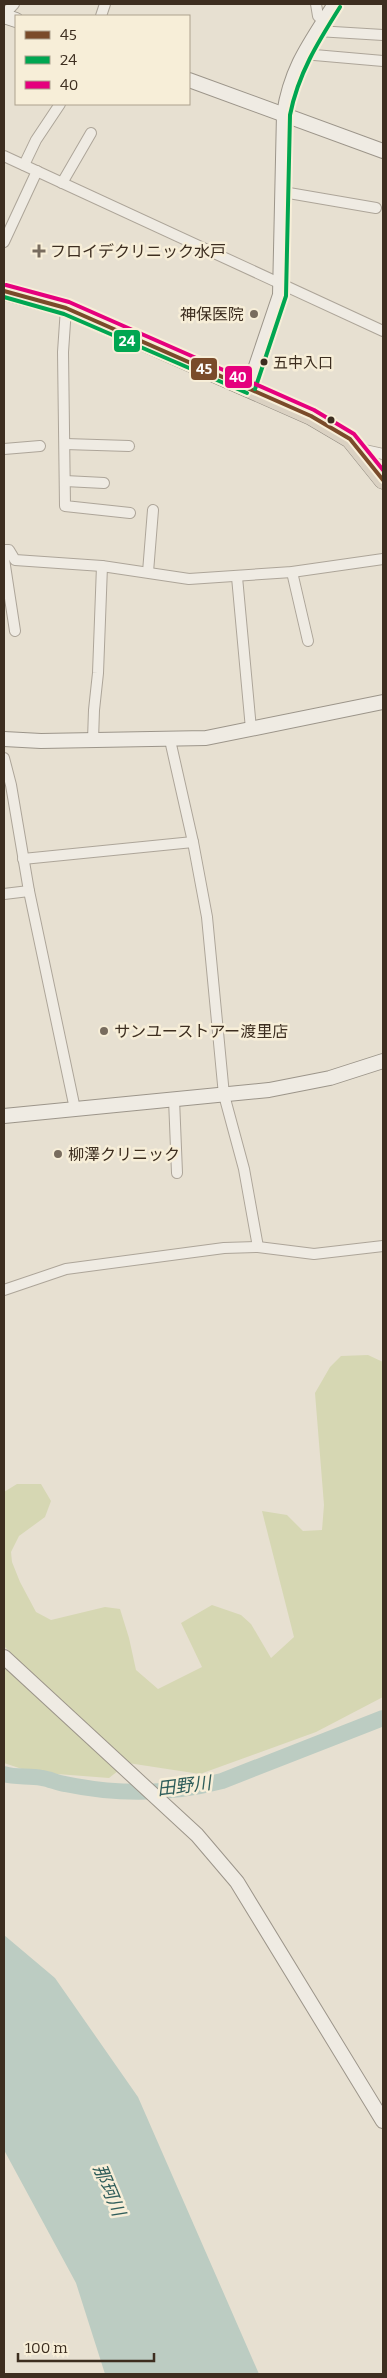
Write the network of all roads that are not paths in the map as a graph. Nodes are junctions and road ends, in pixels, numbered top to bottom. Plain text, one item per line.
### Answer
1 (14, 4) edge
2 (316, 4) edge
3 (335, 4) edge
4 (4, 15) edge
5 (320, 27) junction
6 (383, 35) edge
7 (302, 54) junction
8 (383, 60) edge
9 (190, 80) edge
10 (59, 105) edge
11 (284, 114) junction
12 (92, 133) dead end
13 (383, 151) edge
14 (4, 156) edge
15 (24, 165) junction
16 (37, 171) junction
17 (62, 183) junction
18 (283, 192) junction
19 (376, 208) dead end
20 (4, 242) edge
21 (281, 284) junction
22 (4, 290) edge
23 (66, 308) junction
24 (383, 331) edge
25 (249, 387) junction
26 (64, 444) junction
27 (40, 446) dead end
28 (129, 446) dead end
29 (4, 449) edge
30 (360, 449) junction
31 (383, 454) edge
32 (383, 480) edge
33 (65, 481) junction
34 (104, 483) dead end
35 (153, 510) dead end
36 (130, 513) dead end
37 (4, 550) edge
38 (4, 559) edge
39 (383, 559) edge
40 (102, 566) junction
41 (148, 572) junction
42 (292, 572) junction
43 (237, 577) junction
44 (15, 631) dead end
45 (308, 641) dead end
46 (383, 702) edge
47 (252, 729) junction
48 (4, 739) edge
49 (94, 740) junction
50 (170, 740) junction
51 (4, 758) edge
52 (193, 842) junction
53 (22, 859) junction
54 (29, 891) junction
55 (4, 894) edge
56 (383, 1061) edge
57 (224, 1095) junction
58 (174, 1099) junction
59 (75, 1109) junction
60 (4, 1116) edge
61 (177, 1173) dead end
62 (383, 1246) edge
63 (258, 1247) junction
64 (4, 1290) edge
65 (4, 1657) edge
66 (383, 2120) edge

1 - 4 street
2 - 5 street
3 - 5 street
5 - 6 street
5 - 7 street
7 - 8 street
7 - 11 street
9 - 11 street
10 - 15 street
11 - 13 street
11 - 18 street
12 - 17 street
14 - 15 street
15 - 16 street
16 - 17 street
16 - 20 street
17 - 21 street
18 - 19 street
18 - 21 street
21 - 24 street
21 - 25 street
22 - 23 highway
23 - 25 highway
23 - 26 street
25 - 30 highway
26 - 28 street
26 - 33 street
27 - 29 street
30 - 31 street
30 - 32 highway
33 - 34 street
33 - 36 street
35 - 41 street
37 - 40 street
38 - 44 street
39 - 42 street
40 - 41 street
40 - 49 street
41 - 43 street
42 - 43 street
42 - 45 street
43 - 47 street
46 - 47 street
47 - 50 street
48 - 49 street
49 - 50 street
50 - 52 street
51 - 53 street
52 - 53 street
52 - 57 street
53 - 54 street
54 - 55 street
54 - 59 street
56 - 57 street
57 - 58 street
57 - 63 street
58 - 59 street
58 - 61 street
59 - 60 street
62 - 63 street
63 - 64 street
65 - 66 street

